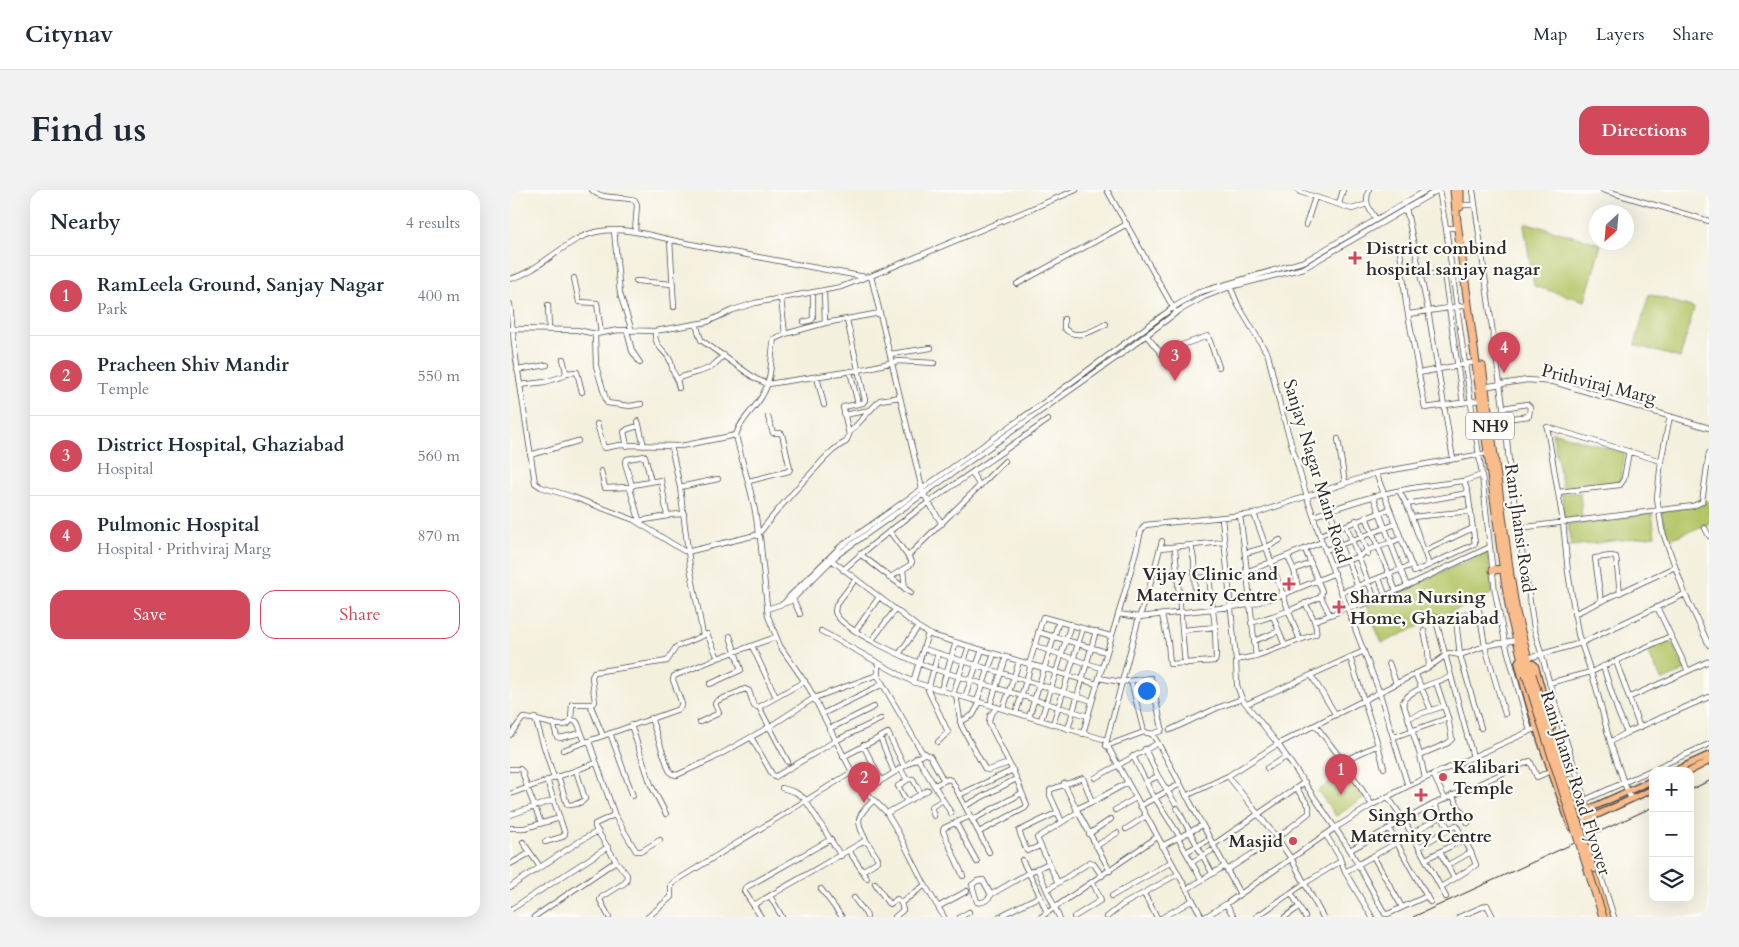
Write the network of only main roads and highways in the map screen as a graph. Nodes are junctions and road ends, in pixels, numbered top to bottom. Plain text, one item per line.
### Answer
1 (1454, 190) edge
2 (1460, 190) edge
3 (1460, 228) junction
4 (1482, 387) junction
5 (1501, 529) junction
6 (1503, 542) junction
7 (1503, 569) junction
8 (1493, 570) road end
9 (1526, 659) junction
10 (1529, 674) junction
11 (1709, 755) edge
12 (1709, 762) edge
13 (1683, 767) edge
14 (1694, 769) edge
15 (1649, 782) edge
16 (1649, 791) edge
17 (1580, 813) junction
18 (1583, 822) junction
19 (1602, 917) edge
20 (1607, 917) edge

1 - 3 highway, Rani Jhansi Road / NH9
2 - 3 highway, Rani Jhansi Road / NH9
3 - 4 highway, Rani Jhansi Road / NH9
3 - 4 highway, Rani Jhansi Road / NH9
4 - 5 highway, Rani Jhansi Road / NH9
4 - 5 highway, Rani Jhansi Road / NH9
5 - 6 highway, Rani Jhansi Road / NH9
6 - 7 highway, Rani Jhansi Road / NH9
6 - 9 highway, Rani Jhansi Road / NH9
7 - 8 highway
7 - 9 highway, Rani Jhansi Road / NH9
9 - 10 highway, Rani Jhansi Road Flyover / NH9
9 - 17 main road
9 - 18 main road
10 - 19 highway, Rani Jhansi Road Flyover / NH9, bridge
10 - 20 highway, Rani Jhansi Road Flyover / NH9, bridge
11 - 13 main road
12 - 14 main road
15 - 17 main road
16 - 18 main road
17 - 18 main road

